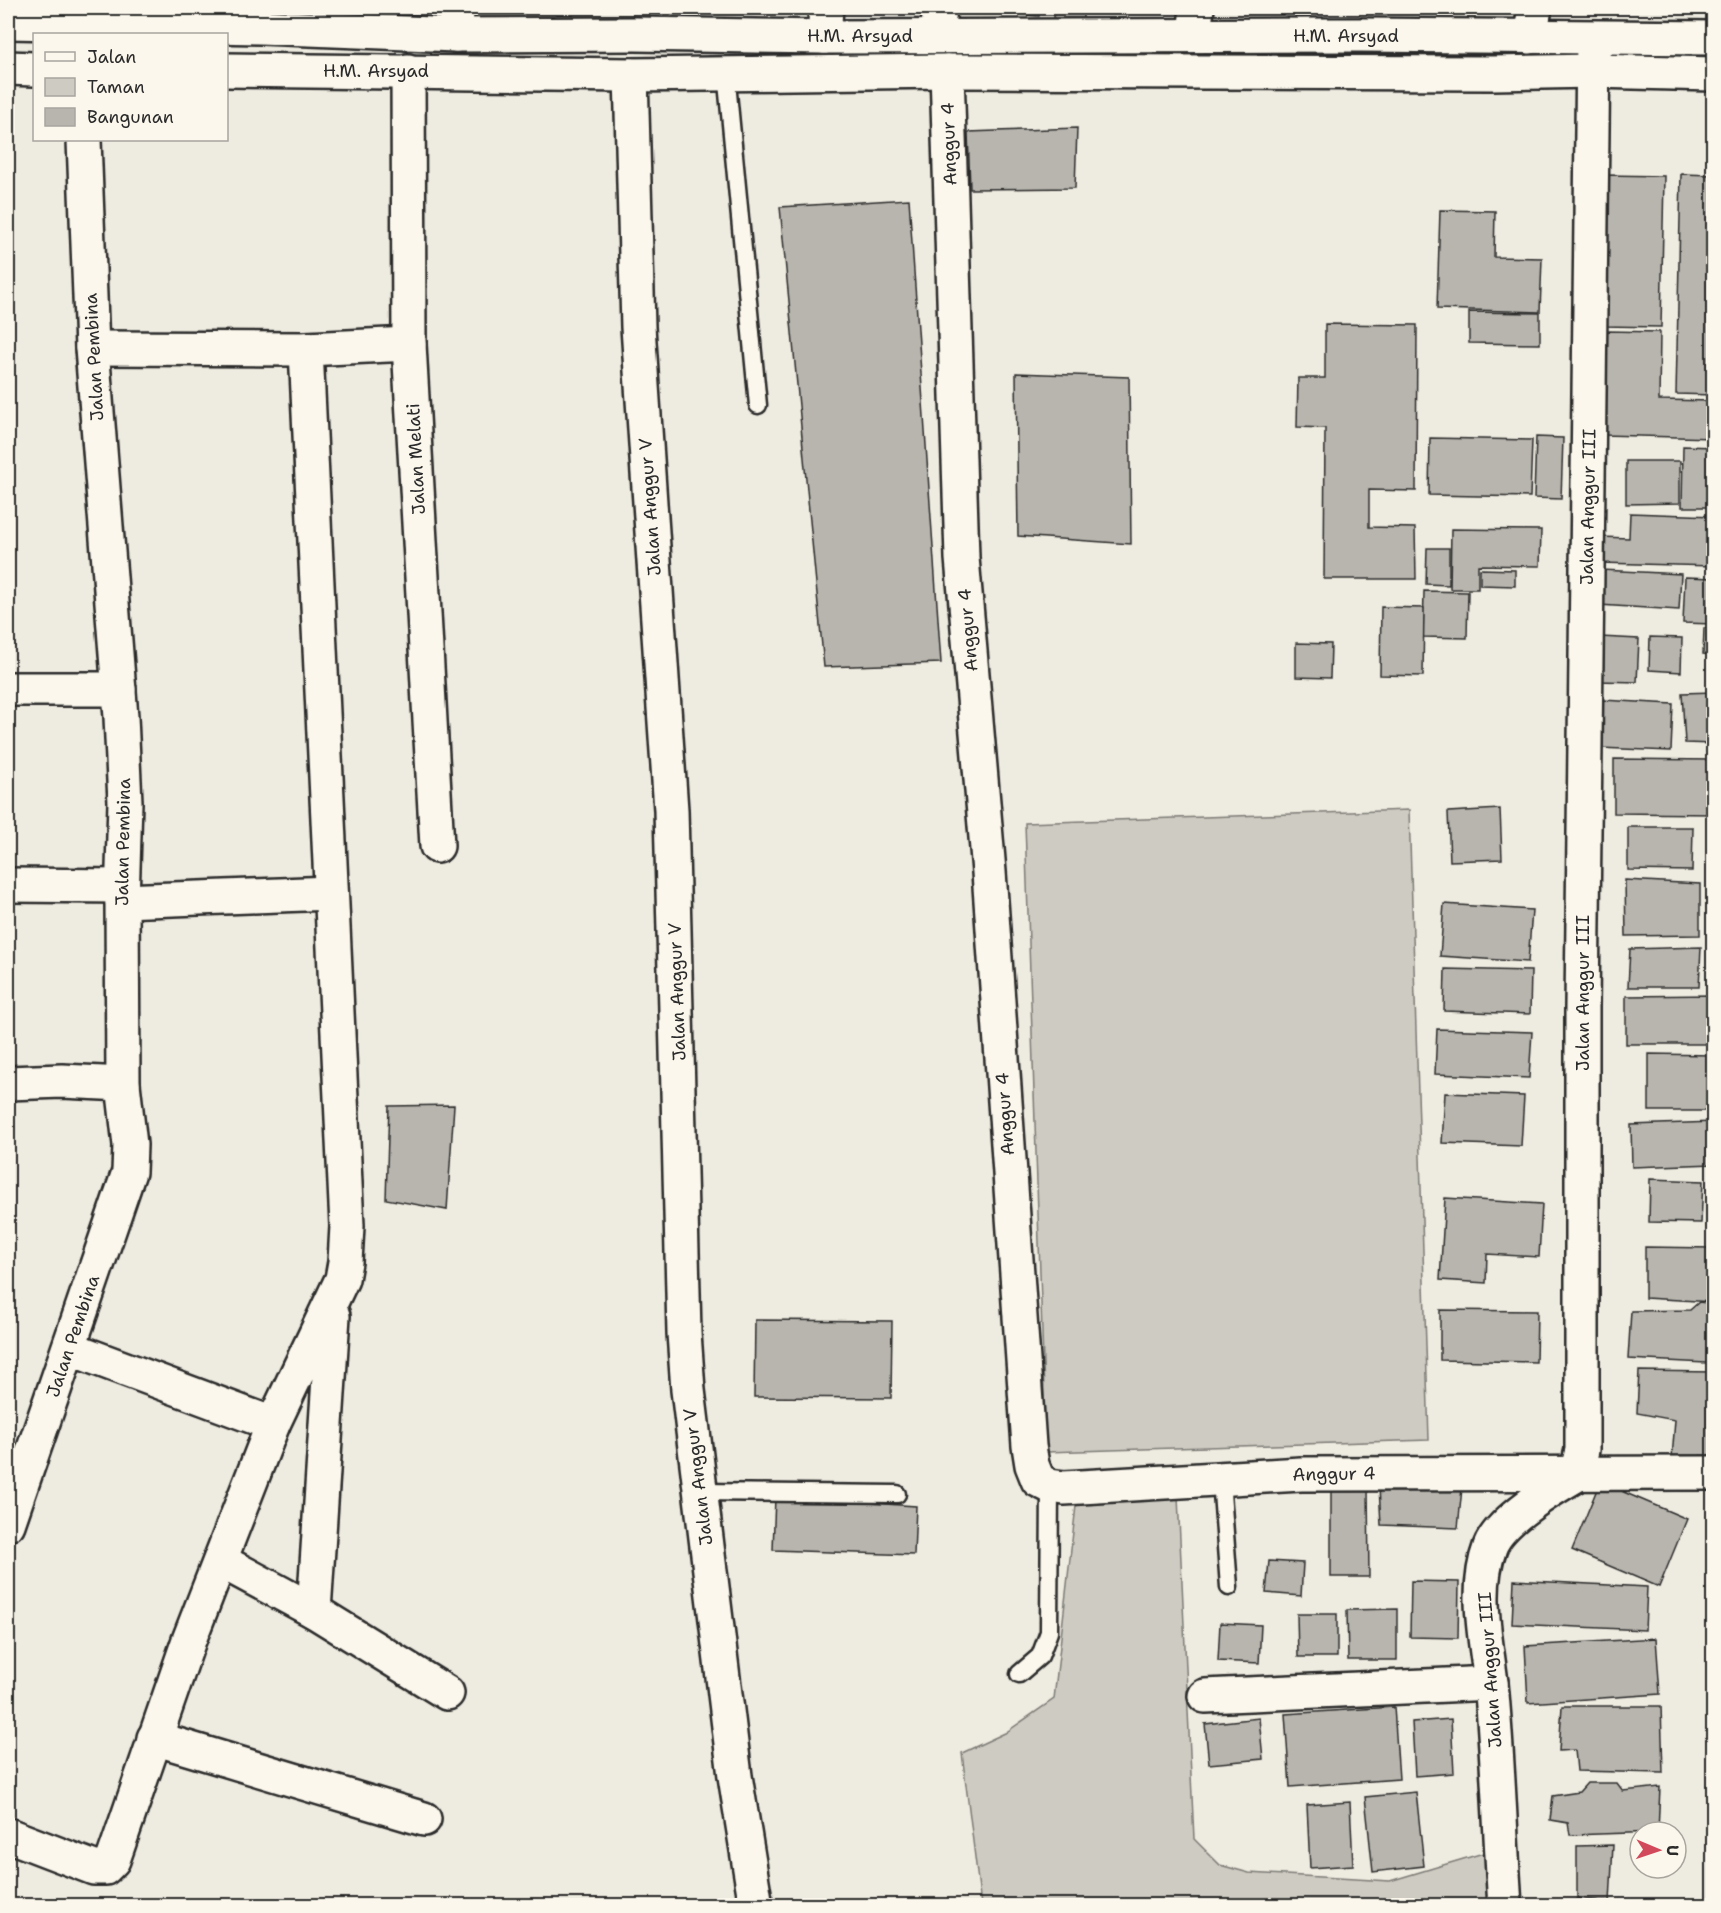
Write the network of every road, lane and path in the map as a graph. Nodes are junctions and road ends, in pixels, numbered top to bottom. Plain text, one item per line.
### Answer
1 (94, 16) edge
2 (260, 17) edge
3 (456, 21) edge
4 (1195, 21) edge
5 (8, 22) edge
6 (825, 22) edge
7 (939, 22) edge
8 (1533, 22) edge
9 (1593, 37) junction
10 (1713, 38) edge
11 (8, 68) edge
12 (33, 69) edge
13 (228, 70) edge
14 (408, 71) junction
15 (947, 71) junction
16 (1593, 71) junction
17 (726, 72) junction
18 (1713, 74) edge
19 (631, 75) junction
20 (84, 141) edge
21 (410, 344) junction
22 (92, 348) junction
23 (306, 349) junction
24 (758, 405) dead end
25 (8, 689) edge
26 (119, 689) junction
27 (437, 846) dead end
28 (8, 885) edge
29 (122, 893) junction
30 (331, 893) junction
31 (8, 1083) edge
32 (123, 1084) junction
33 (334, 1297) junction
34 (69, 1347) junction
35 (273, 1424) junction
36 (1713, 1473) edge
37 (1576, 1474) junction
38 (1221, 1479) junction
39 (1050, 1486) junction
40 (700, 1492) junction
41 (897, 1494) dead end
42 (8, 1524) edge
43 (221, 1561) junction
44 (1229, 1587) dead end
45 (314, 1611) junction
46 (1019, 1674) dead end
47 (1491, 1683) junction
48 (447, 1693) dead end
49 (1205, 1696) dead end
50 (154, 1738) junction
51 (424, 1819) dead end
52 (8, 1835) edge
53 (756, 1905) edge
54 (1505, 1905) edge

1 - 2 street, H.M. Arsyad
1 - 5 street, H.M. Arsyad
2 - 3 street, H.M. Arsyad
3 - 6 street, H.M. Arsyad
4 - 7 street, H.M. Arsyad
4 - 8 street, H.M. Arsyad
6 - 7 street, H.M. Arsyad
8 - 9 street, H.M. Arsyad
9 - 10 street, H.M. Arsyad
9 - 16 street, Jalan Anggur III
11 - 12 street
13 - 14 street, H.M. Arsyad
14 - 19 street, H.M. Arsyad
14 - 21 street, Jalan Melati
15 - 16 street, H.M. Arsyad
15 - 17 street, H.M. Arsyad
15 - 39 street, Anggur 4
16 - 18 street, H.M. Arsyad
16 - 37 street, Jalan Anggur III
17 - 19 street, H.M. Arsyad
17 - 24 lane
19 - 40 street, Jalan Anggur V
20 - 22 street, Jalan Pembina
21 - 23 street
21 - 27 street, Jalan Melati
22 - 23 street
22 - 26 street, Jalan Pembina
23 - 30 street
25 - 26 street
26 - 29 street, Jalan Pembina
28 - 29 street
29 - 30 street
29 - 32 street, Jalan Pembina
30 - 33 street
31 - 32 street
32 - 34 street, Jalan Pembina
33 - 35 street
33 - 45 street
34 - 35 street
34 - 42 street, Jalan Pembina
35 - 43 street
36 - 37 street, Anggur 4
37 - 38 street, Anggur 4
37 - 47 street, Jalan Anggur III
38 - 39 street, Anggur 4
38 - 44 lane
39 - 46 lane
40 - 41 lane
40 - 53 street, Jalan Anggur V
43 - 45 street
43 - 50 street
45 - 48 street
47 - 49 street
47 - 54 street, Jalan Anggur III
50 - 51 street
50 - 52 street

